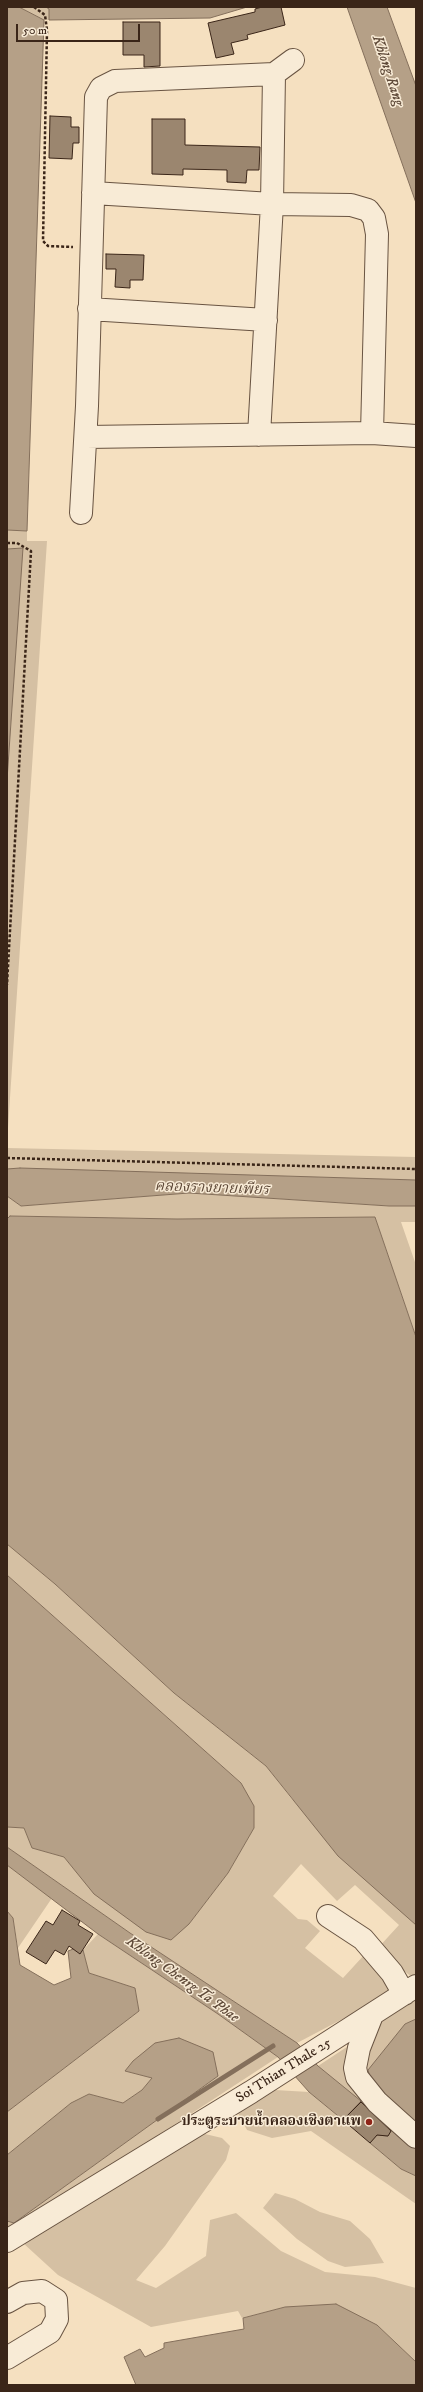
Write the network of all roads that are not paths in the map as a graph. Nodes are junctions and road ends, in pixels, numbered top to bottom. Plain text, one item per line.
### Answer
1 (293, 60) dead end
2 (274, 74) junction
3 (93, 194) junction
4 (272, 204) junction
5 (88, 310) junction
6 (266, 320) junction
7 (372, 433) junction
8 (259, 434) junction
9 (416, 436) edge
10 (86, 437) junction
11 (81, 513) dead end
12 (328, 1916) dead end
13 (410, 1990) edge
14 (372, 2015) junction
15 (416, 2137) edge
16 (7, 2241) edge
17 (7, 2302) edge
18 (7, 2358) edge

1 - 2 street
2 - 3 street
2 - 4 street
3 - 4 street
3 - 5 street
4 - 6 street
4 - 7 street
5 - 6 street
5 - 10 street
6 - 8 street
7 - 8 street
7 - 9 street
8 - 10 street
10 - 11 street
12 - 13 street
13 - 14 street, Soi Thian Thale 25
14 - 15 street
14 - 16 street, Soi Thian Thale 25
17 - 18 street

